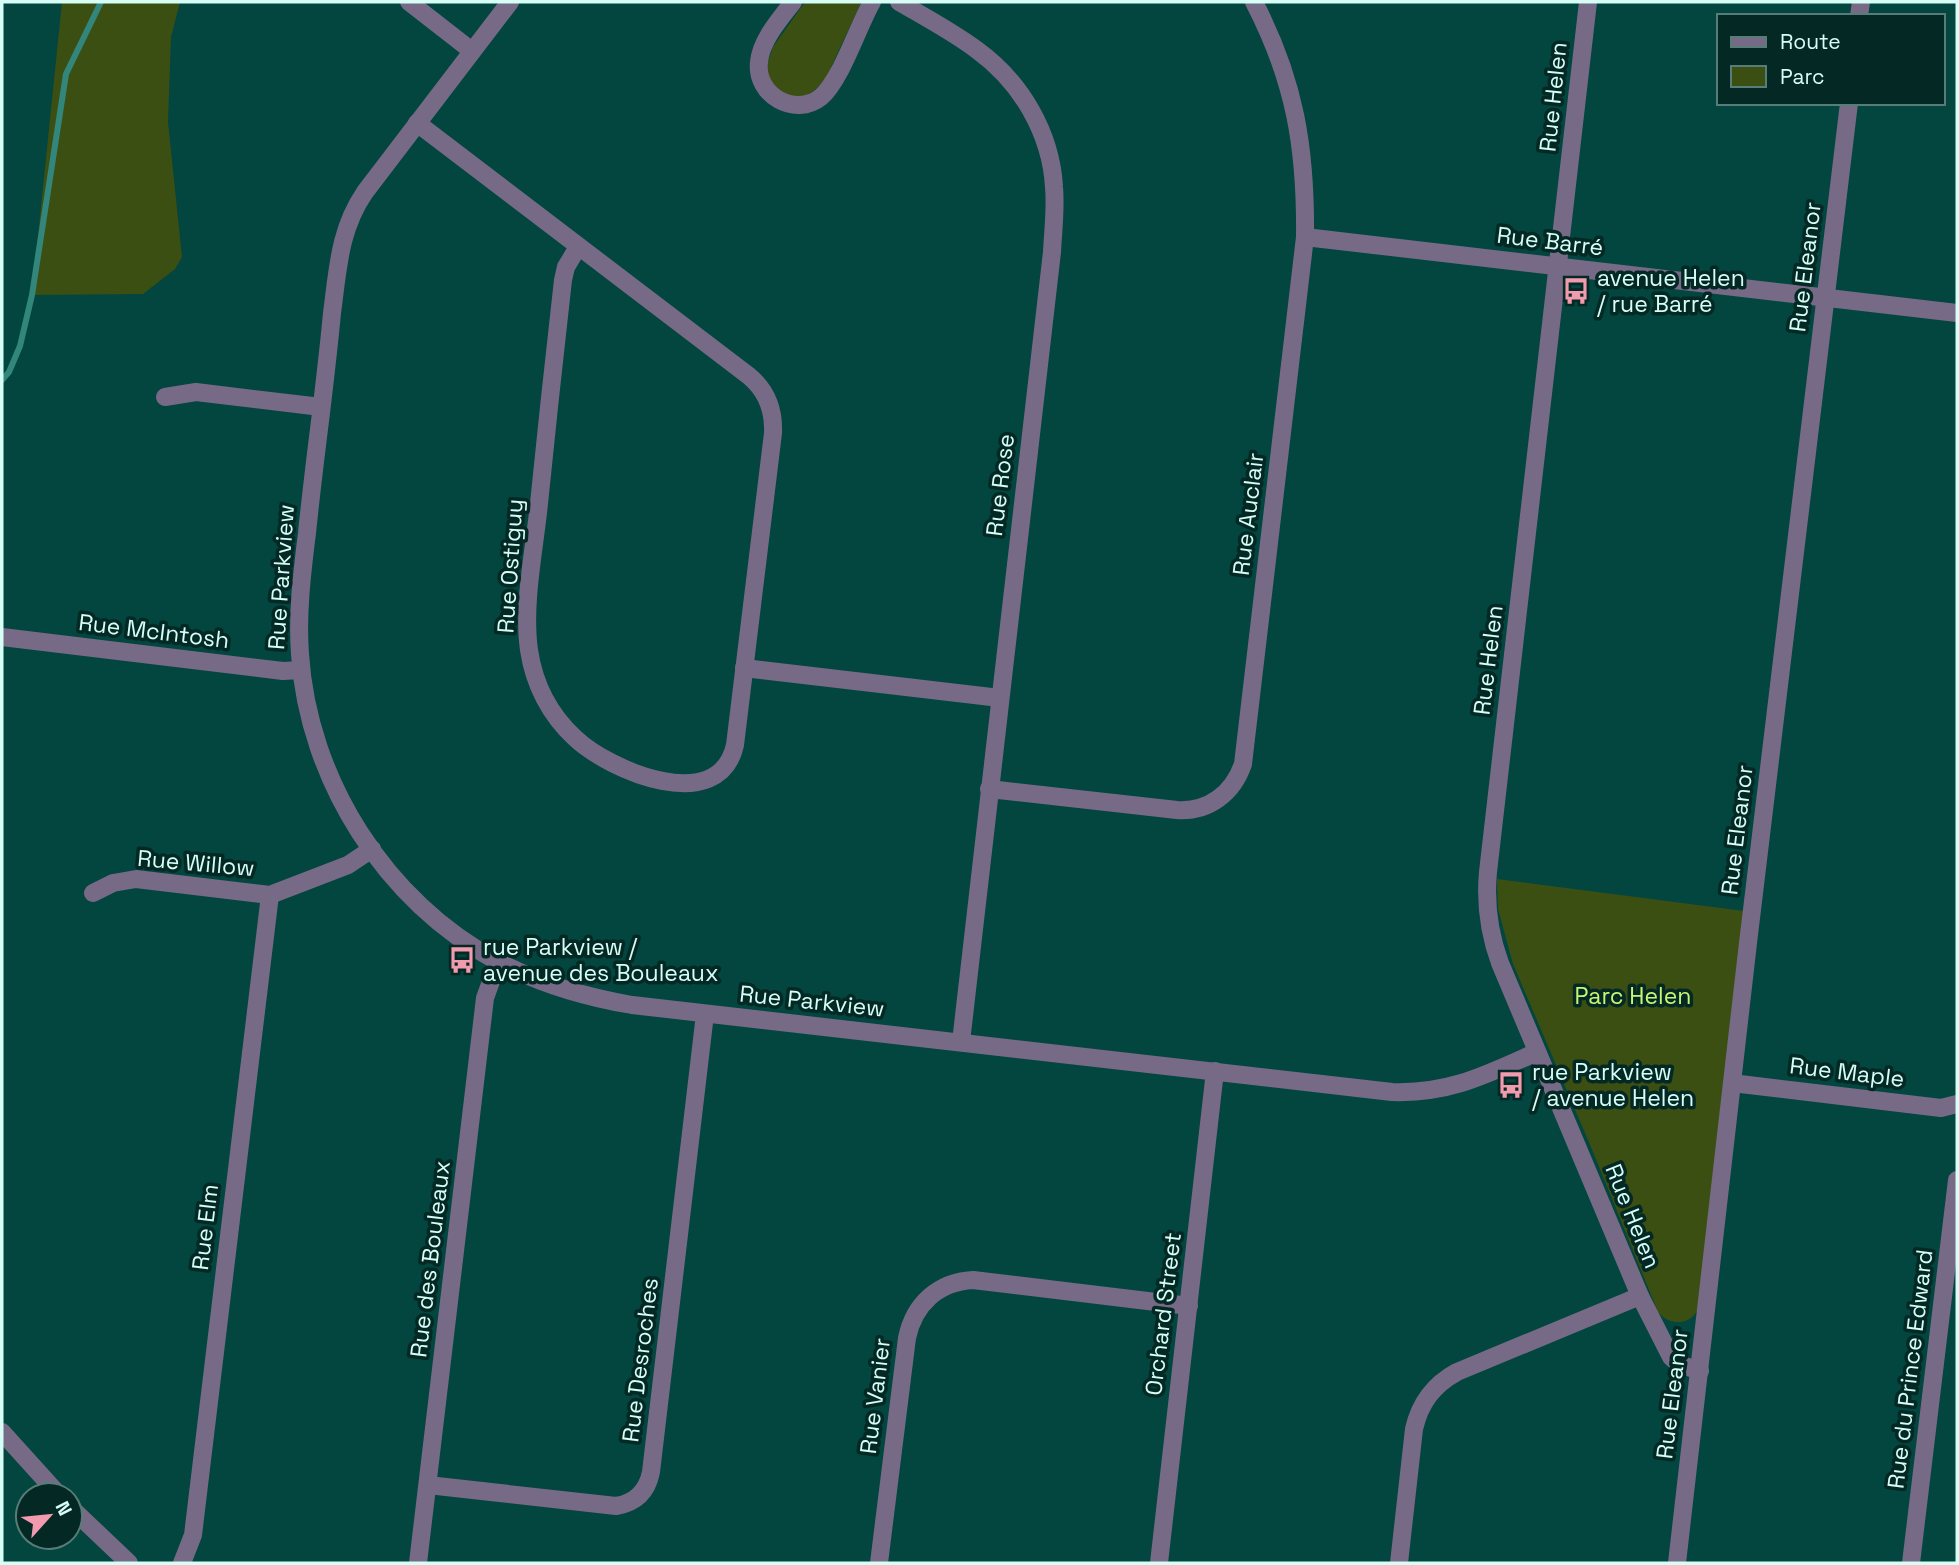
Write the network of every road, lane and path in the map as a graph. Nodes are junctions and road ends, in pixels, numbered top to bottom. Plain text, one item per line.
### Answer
1 (409, 2) edge
2 (510, 2) edge
3 (793, 2) edge
4 (872, 2) edge
5 (899, 2) edge
6 (1254, 2) edge
7 (1588, 2) edge
8 (472, 51) junction
9 (1849, 105) edge
10 (417, 123) junction
11 (1305, 237) junction
12 (578, 247) junction
13 (1559, 267) junction
14 (1827, 298) junction
15 (1957, 313) edge
16 (165, 397) dead end
17 (321, 407) junction
18 (2, 638) edge
19 (744, 668) junction
20 (301, 670) junction
21 (1000, 698) junction
22 (989, 789) junction
23 (372, 849) junction
24 (93, 893) dead end
25 (270, 895) junction
26 (498, 962) junction
27 (705, 1014) junction
28 (961, 1042) junction
29 (1537, 1052) junction
30 (1215, 1071) junction
31 (1732, 1083) junction
32 (1957, 1104) edge
33 (1957, 1180) edge
34 (1640, 1296) junction
35 (1189, 1306) junction
36 (1700, 1371) junction
37 (2, 1432) edge
38 (46, 1481) edge
39 (428, 1485) junction
40 (84, 1520) edge
41 (129, 1563) edge
42 (182, 1563) edge
43 (418, 1563) edge
44 (879, 1563) edge
45 (1159, 1563) edge
46 (1399, 1563) edge
47 (1677, 1563) edge
48 (1911, 1563) edge

1 - 8 street
2 - 8 street, Rue Parkview
3 - 4 street
5 - 21 street, Rue Rose
6 - 11 street, Rue Auclair
7 - 13 street, Rue Helen
8 - 10 street, Rue Parkview
9 - 14 street, Rue Eleanor
10 - 12 street, Rue Ostiguy
10 - 17 street, Rue Parkview
11 - 13 street, Rue Barré
11 - 22 street, Rue Auclair
12 - 19 street, Rue Ostiguy
12 - 19 street, Rue Ostiguy
13 - 14 street, Rue Barré
13 - 29 street, Rue Helen
14 - 15 street, Rue Barré
14 - 31 street, Rue Eleanor
16 - 17 street
17 - 20 street, Rue Parkview
18 - 20 street, Rue McIntosh
19 - 21 street
20 - 23 street, Rue Parkview
21 - 22 street, Rue Rose
22 - 28 street, Rue Rose
23 - 25 street, Rue Willow
23 - 26 street, Rue Parkview
24 - 25 street, Rue Willow
25 - 42 street, Rue Elm
26 - 27 street, Rue Parkview
26 - 39 street, Rue des Bouleaux
27 - 28 street, Rue Parkview
27 - 39 street, Rue Desroches
28 - 30 street, Rue Parkview
29 - 30 street, Rue Parkview
29 - 34 street, Rue Helen
30 - 35 street, Orchard Street
31 - 32 street, Rue Maple
31 - 36 street, Rue Eleanor
33 - 48 street, Rue du Prince Edward
34 - 36 street, Rue Helen
34 - 46 street, Rue Helen
35 - 44 street, Rue Vanier
35 - 45 street, Orchard Street
36 - 47 street, Rue Eleanor
37 - 38 street
39 - 43 street, Rue des Bouleaux
40 - 41 street

